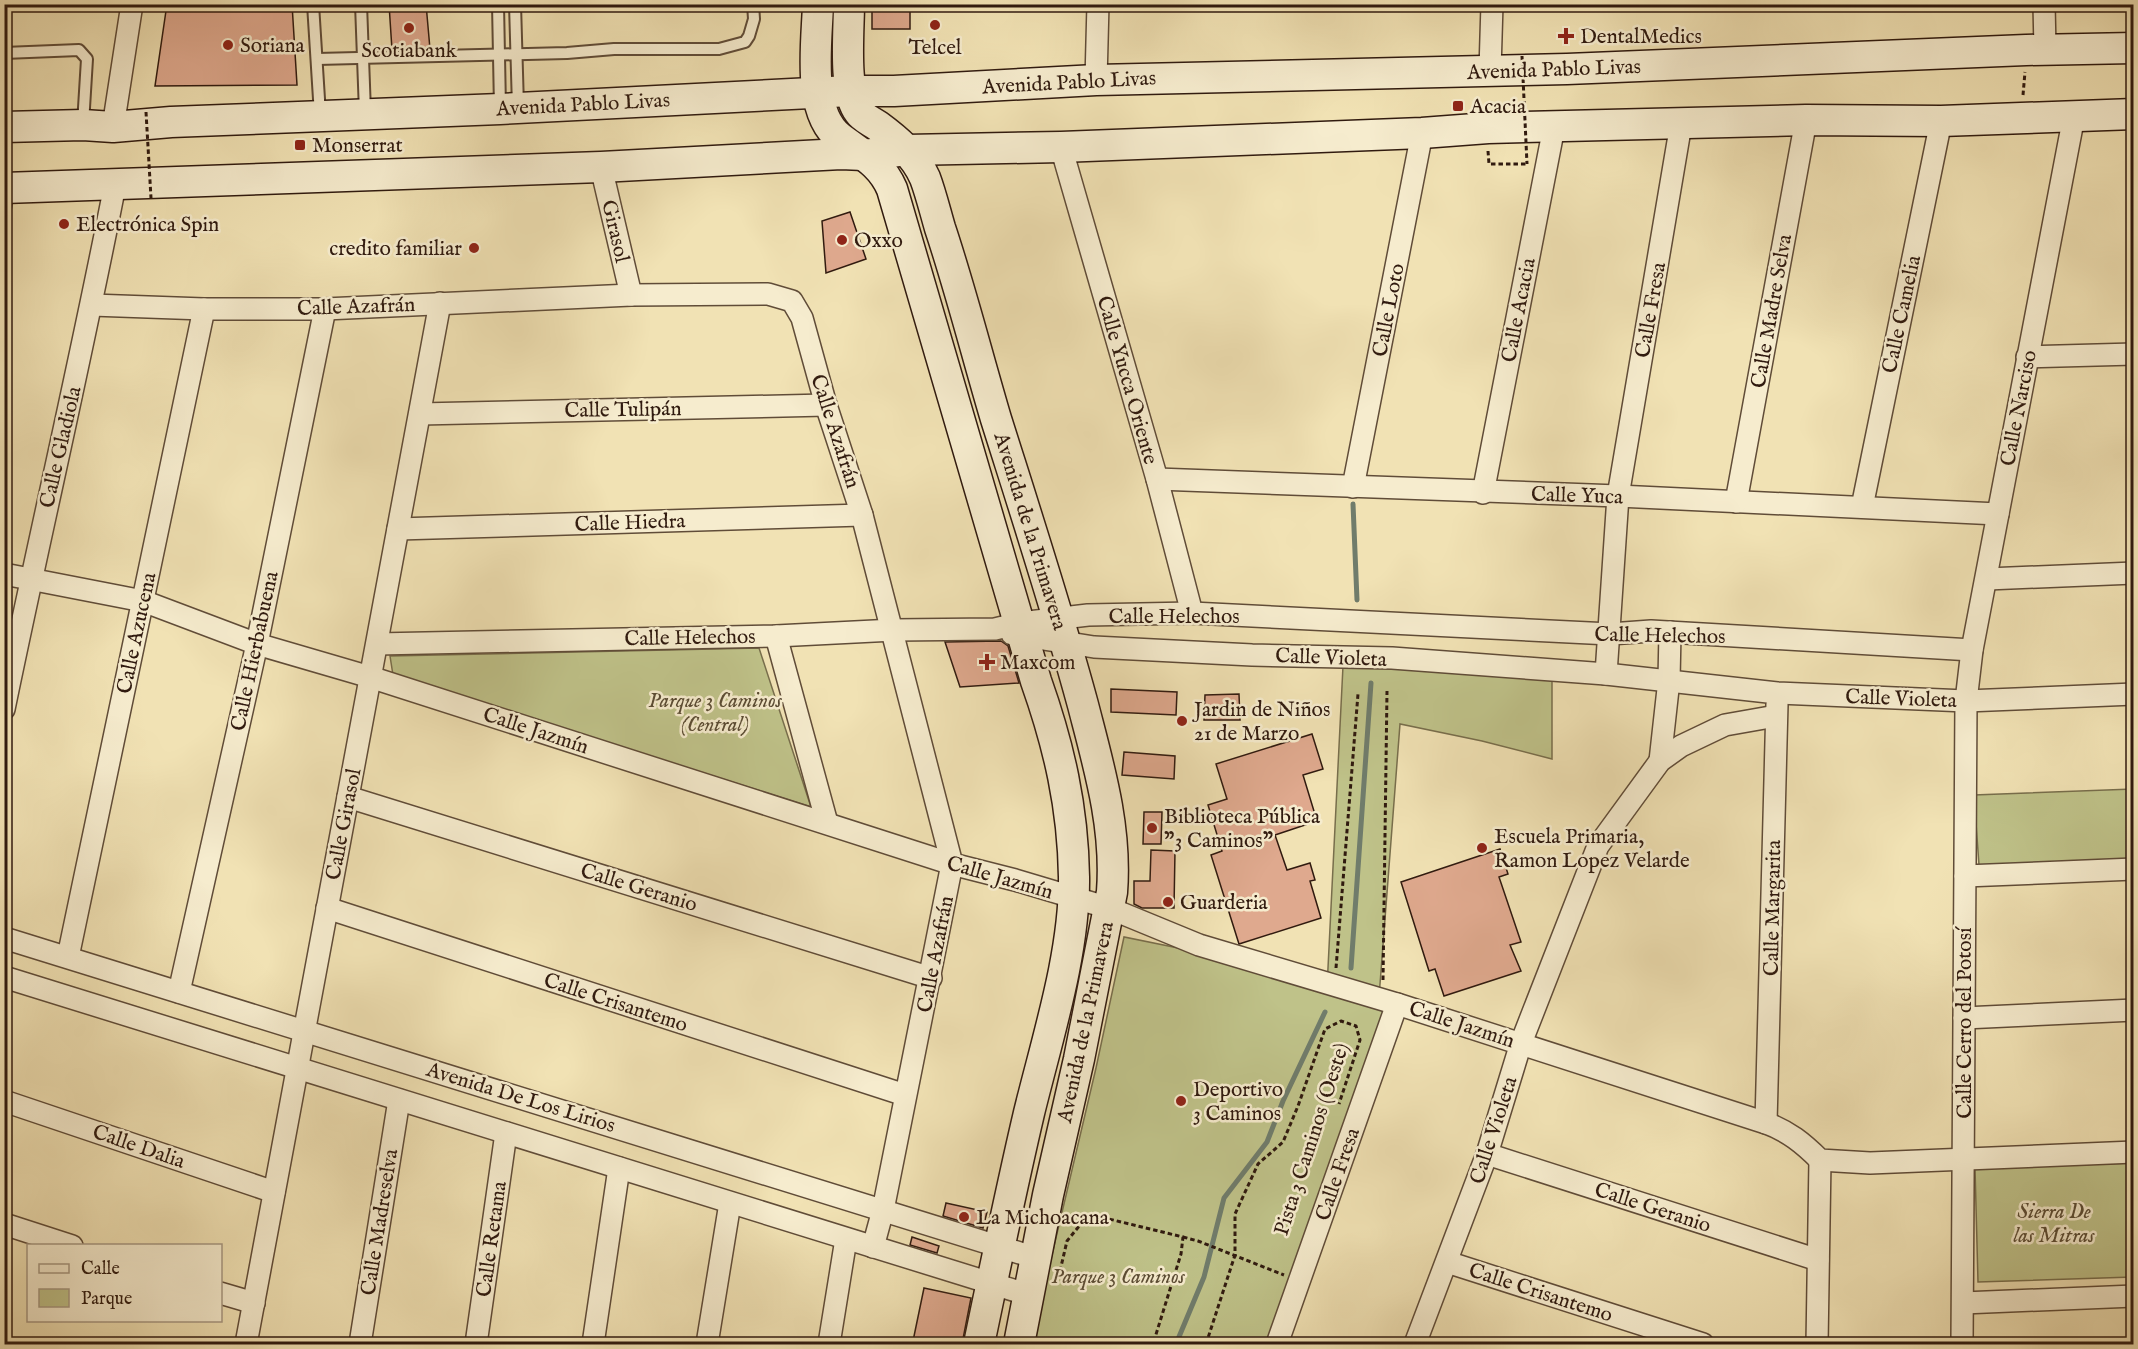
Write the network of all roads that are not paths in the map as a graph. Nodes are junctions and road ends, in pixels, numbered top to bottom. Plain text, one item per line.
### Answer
1 (132, 4) edge
2 (313, 4) edge
3 (361, 4) edge
4 (498, 4) edge
5 (515, 4) edge
6 (753, 4) edge
7 (818, 4) edge
8 (849, 4) edge
9 (1098, 4) edge
10 (1492, 4) edge
11 (2044, 4) edge
12 (2133, 48) edge
13 (2036, 50) junction
14 (4, 53) edge
15 (516, 54) junction
16 (499, 55) junction
17 (363, 58) junction
18 (317, 59) junction
19 (1490, 70) junction
20 (1096, 80) junction
21 (850, 91) junction
22 (818, 92) junction
23 (509, 108) junction
24 (365, 113) junction
25 (2133, 114) edge
26 (320, 115) junction
27 (2074, 116) junction
28 (1806, 120) junction
29 (1941, 121) junction
30 (1681, 124) junction
31 (83, 125) junction
32 (4, 127) edge
33 (113, 127) junction
34 (1554, 127) junction
35 (1422, 133) junction
36 (1061, 147) junction
37 (907, 150) junction
38 (864, 155) junction
39 (601, 167) junction
40 (115, 185) junction
41 (6, 197) edge
42 (631, 295) junction
43 (440, 303) junction
44 (92, 305) junction
45 (204, 309) junction
46 (325, 309) junction
47 (2133, 354) edge
48 (2027, 357) junction
49 (826, 405) junction
50 (420, 414) junction
51 (1157, 479) junction
52 (1353, 487) junction
53 (1483, 493) junction
54 (1618, 496) junction
55 (1736, 502) junction
56 (1862, 507) junction
57 (1998, 514) junction
58 (862, 515) junction
59 (398, 529) junction
60 (2133, 573) edge
61 (4, 574) edge
62 (31, 578) junction
63 (1987, 579) junction
64 (143, 601) junction
65 (1192, 613) junction
66 (894, 630) junction
67 (1013, 630) junction
68 (1062, 631) junction
69 (1670, 632) junction
70 (1610, 634) junction
71 (776, 636) junction
72 (257, 644) junction
73 (376, 644) junction
74 (1972, 650) junction
75 (1606, 674) junction
76 (370, 677) junction
77 (1669, 680) junction
78 (1777, 693) junction
79 (2133, 694) edge
80 (1966, 701) junction
81 (4, 709) edge
82 (1776, 716) junction
83 (1660, 761) junction
84 (348, 797) junction
85 (827, 823) junction
86 (952, 864) junction
87 (2133, 869) edge
88 (1965, 876) junction
89 (1073, 899) junction
90 (327, 908) junction
91 (1109, 909) junction
92 (4, 938) edge
93 (68, 957) junction
94 (4, 977) edge
95 (930, 978) junction
96 (179, 992) junction
97 (1389, 1001) junction
98 (2133, 1010) edge
99 (1964, 1018) junction
100 (304, 1030) junction
101 (1521, 1043) junction
102 (298, 1068) junction
103 (905, 1095) junction
104 (399, 1100) junction
105 (4, 1101) edge
106 (1766, 1123) junction
107 (506, 1133) junction
108 (2133, 1152) edge
109 (1487, 1155) junction
110 (1963, 1159) junction
111 (1820, 1160) junction
112 (618, 1168) junction
113 (274, 1192) junction
114 (730, 1203) junction
115 (883, 1210) junction
116 (4, 1224) edge
117 (846, 1239) junction
118 (69, 1244) edge
119 (999, 1246) junction
120 (873, 1247) junction
121 (1818, 1260) junction
122 (1447, 1262) junction
123 (1048, 1265) junction
124 (992, 1284) junction
125 (222, 1294) edge
126 (1029, 1295) junction
127 (2133, 1296) edge
128 (254, 1303) junction
129 (1962, 1303) junction
130 (246, 1344) edge
131 (360, 1344) edge
132 (476, 1344) edge
133 (593, 1344) edge
134 (707, 1344) edge
135 (830, 1344) edge
136 (979, 1344) edge
137 (1018, 1344) edge
138 (1277, 1344) edge
139 (1416, 1344) edge
140 (1703, 1344) edge
141 (1817, 1344) edge
142 (1962, 1344) edge

1 - 33 street
2 - 18 lane
3 - 17 lane
4 - 16 lane
5 - 15 lane
6 - 15 lane
7 - 22 main road, Avenida de la Primavera
8 - 21 main road
9 - 20 street
10 - 19 street
11 - 13 street
12 - 13 main road, Avenida Pablo Livas
13 - 19 main road, Avenida Pablo Livas
14 - 31 lane
15 - 16 lane
15 - 23 lane
16 - 17 lane
16 - 23 lane
17 - 18 lane
17 - 24 lane
18 - 26 lane
19 - 20 main road, Avenida Pablo Livas
20 - 21 main road, Avenida Pablo Livas
21 - 22 main road, Avenida Pablo Livas
21 - 37 main road, Avenida de la Primavera
22 - 23 main road, Avenida Pablo Livas
22 - 38 main road, Avenida de la Primavera
23 - 24 main road, Avenida Pablo Livas
24 - 26 main road, Avenida Pablo Livas
25 - 27 main road
26 - 33 main road, Avenida Pablo Livas
27 - 29 main road
27 - 48 street, Calle Narciso
28 - 29 main road
28 - 30 main road
28 - 55 street, Calle Madre Selva
29 - 56 street, Calle Camelia
30 - 34 main road
30 - 54 street, Calle Fresa
31 - 32 main road, Avenida Pablo Livas
31 - 33 main road, Avenida Pablo Livas
34 - 35 main road
34 - 53 street, Calle Acacia
35 - 36 main road
35 - 52 street, Calle Loto
36 - 37 main road
36 - 51 street, Calle Yucca Oriente
37 - 38 main road
37 - 68 main road, Avenida de la Primavera
38 - 39 main road
38 - 67 main road, Avenida de la Primavera
39 - 40 main road
39 - 42 street, Girasol
40 - 41 main road
40 - 44 street, Calle Gladiola
42 - 43 street, Calle Azafrán
42 - 49 street, Calle Azafrán
43 - 46 street, Calle Azafrán
43 - 50 street, Calle Girasol
44 - 45 street, Calle Azafrán
44 - 62 street, Calle Gladiola
45 - 46 street, Calle Azafrán
45 - 64 street, Calle Azucena
46 - 72 street, Calle Hierbabuena
47 - 48 street
48 - 57 street, Calle Narciso
49 - 50 street, Calle Tulipán
49 - 58 street, Calle Azafrán
50 - 59 street, Calle Girasol
51 - 52 street, Calle Yuca
51 - 65 street, Calle Yucca Oriente
52 - 53 street, Calle Yuca
53 - 54 street, Calle Yuca
54 - 55 street, Calle Yuca
54 - 70 street, Calle Fresa
55 - 56 street, Calle Yuca
56 - 57 street, Calle Yuca
57 - 63 street, Calle Narciso
58 - 59 street, Calle Hiedra
58 - 66 street, Calle Azafrán
59 - 73 street, Calle Girasol
60 - 63 street
61 - 62 street, Calle Jazmín
62 - 64 street, Calle Jazmín
62 - 81 street, Calle Gladiola
63 - 74 street, Calle Narciso
64 - 72 street, Calle Jazmín
64 - 93 street, Calle Azucena
65 - 68 street, Calle Helechos
65 - 70 street, Calle Helechos
66 - 67 street, Calle Helechos
66 - 71 street, Calle Helechos
66 - 86 street, Calle Azafrán
67 - 68 street, Calle Violeta
67 - 89 main road, Avenida de la Primavera
68 - 75 street, Calle Violeta
68 - 91 main road, Avenida de la Primavera
69 - 70 street, Calle Helechos
69 - 74 street, Calle Helechos
69 - 77 street, Calle Violeta
70 - 75 street, Calle Fresa
71 - 73 street, Calle Helechos
71 - 85 street
72 - 76 street, Calle Jazmín
72 - 96 street, Calle Hierbabuena
73 - 76 street, Calle Girasol
74 - 80 street, Calle Narciso
75 - 77 street, Calle Violeta
76 - 84 street, Calle Girasol
76 - 85 street, Calle Jazmín
77 - 78 street, Calle Violeta
77 - 83 street, Calle Violeta
78 - 80 street, Calle Violeta
78 - 82 street, Calle Margarita
79 - 80 street, Calle Violeta
80 - 88 street, Calle Cerro del Potosí
82 - 83 street, Calle Violeta
82 - 106 street, Calle Margarita
83 - 101 street, Calle Violeta
84 - 90 street, Calle Girasol
84 - 95 street, Calle Geranio
85 - 86 street, Calle Jazmín
86 - 89 street, Calle Jazmín
86 - 95 street, Calle Azafrán
87 - 88 street
88 - 99 street, Calle Cerro del Potosí
89 - 91 street, Calle Jazmín
89 - 119 main road, Avenida de la Primavera
90 - 100 street, Calle Girasol
90 - 103 street, Calle Crisantemo
91 - 97 street, Calle Jazmín
91 - 123 main road, Avenida de la Primavera
92 - 93 street, Avenida De Los Lirios
93 - 96 street, Avenida De Los Lirios
94 - 102 street, Avenida De Los Lirios
95 - 103 street, Calle Azafrán
96 - 100 street, Avenida De Los Lirios
97 - 101 street, Calle Jazmín
97 - 138 street, Calle Fresa
98 - 99 street
99 - 110 street, Calle Cerro del Potosí
100 - 102 street, Calle Girasol
100 - 115 street, Avenida De Los Lirios
101 - 106 street, Calle Jazmín
101 - 109 street, Calle Violeta
102 - 104 street, Avenida De Los Lirios
102 - 113 street, Calle Girasol
103 - 115 street, Calle Azafrán
104 - 107 street, Avenida De Los Lirios
104 - 131 street, Calle Madreselva
105 - 113 street, Calle Dalia
106 - 111 street, Calle Jazmín
107 - 112 street, Avenida De Los Lirios
107 - 132 street, Calle Retama
108 - 110 street
109 - 121 street, Calle Geranio
109 - 122 street, Calle Violeta
110 - 111 street
110 - 129 street, Calle Cerro del Potosí
111 - 121 street
112 - 114 street, Avenida De Los Lirios
112 - 133 street
113 - 128 street, Calle Girasol
114 - 117 street, Avenida De Los Lirios
114 - 134 street
115 - 119 street, Avenida De Los Lirios
115 - 120 street, Calle Azafrán
116 - 118 street
117 - 120 street, Avenida De Los Lirios
117 - 135 street
119 - 123 street, Avenida De Los Lirios
119 - 124 main road, Avenida de la Primavera
120 - 124 street, Avenida De Los Lirios
121 - 141 street
122 - 139 street, Calle Violeta
122 - 140 street, Calle Crisantemo
123 - 126 main road, Avenida de la Primavera
124 - 126 street, Avenida De Los Lirios
124 - 136 main road, Avenida de la Primavera
125 - 128 street
126 - 137 main road, Avenida de la Primavera
127 - 129 street
128 - 130 street, Calle Girasol
129 - 142 street, Calle Cerro del Potosí

